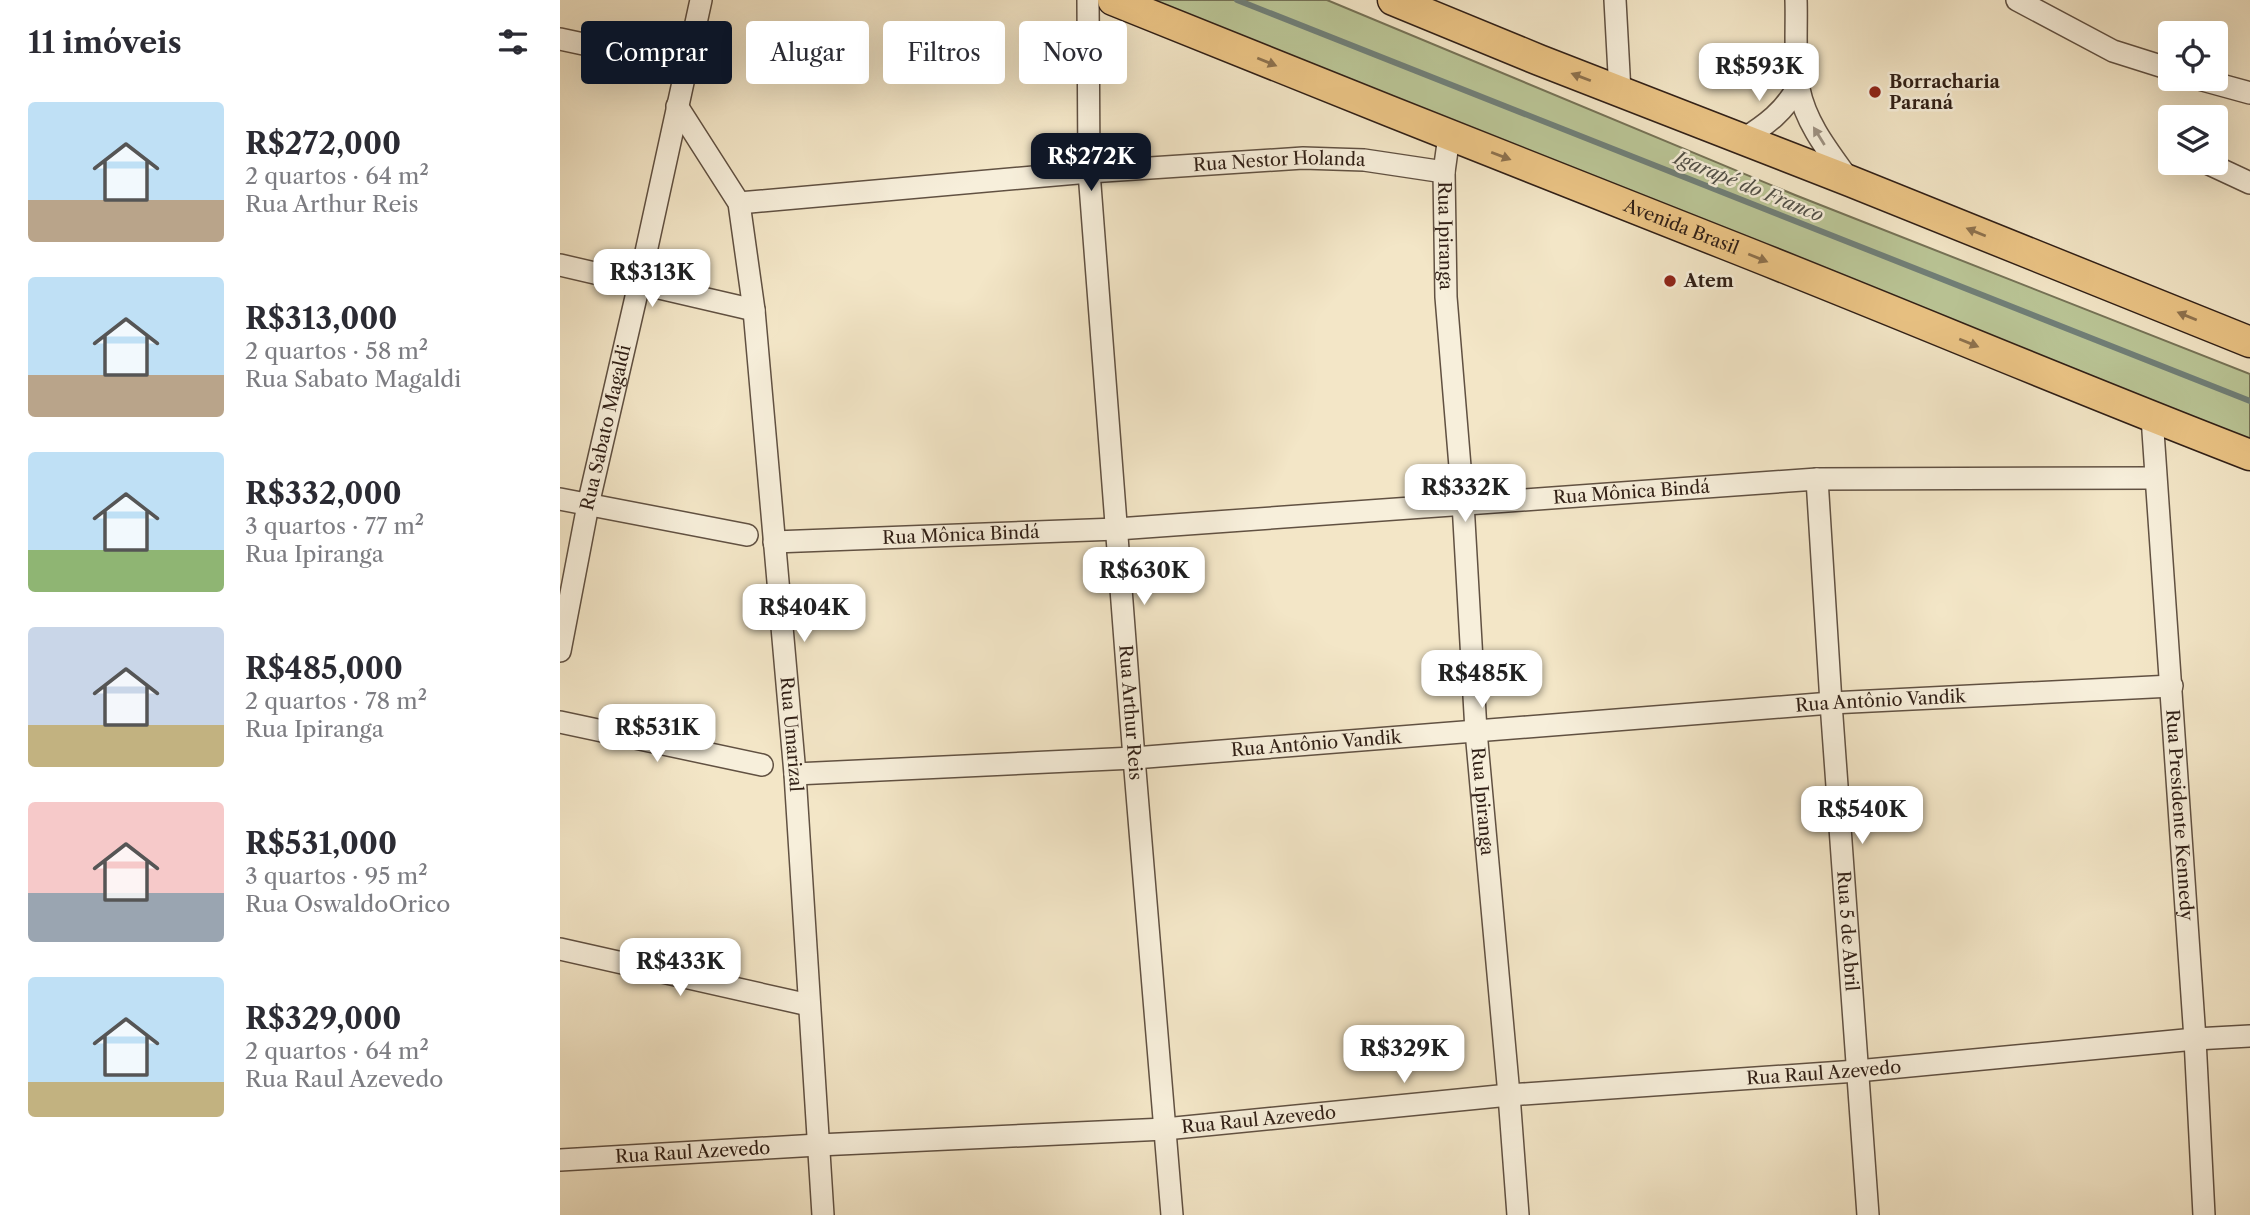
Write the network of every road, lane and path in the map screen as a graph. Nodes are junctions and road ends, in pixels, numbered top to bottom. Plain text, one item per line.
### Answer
1 (701, 0) edge
2 (1088, 0) edge
3 (1113, 0) edge
4 (1393, 0) edge
5 (1615, 0) edge
6 (1796, 0) edge
7 (2017, 0) edge
8 (1442, 10) edge
9 (696, 21) edge
10 (560, 39) edge
11 (581, 44) edge
12 (2158, 65) edge
13 (682, 84) edge
14 (1798, 86) junction
15 (2228, 87) edge
16 (1620, 92) junction
17 (2250, 93) edge
18 (677, 106) junction
19 (1449, 136) junction
20 (1742, 140) junction
21 (1089, 172) junction
22 (1444, 172) junction
23 (2228, 173) edge
24 (1850, 181) junction
25 (2250, 183) edge
26 (739, 203) junction
27 (560, 265) edge
28 (639, 285) junction
29 (754, 310) junction
30 (2250, 342) edge
31 (2152, 417) junction
32 (2250, 455) edge
33 (2155, 478) junction
34 (1817, 479) junction
35 (560, 499) edge
36 (1463, 503) junction
37 (588, 505) junction
38 (1117, 528) junction
39 (747, 535) dead end
40 (774, 542) junction
41 (560, 651) edge
42 (2172, 686) junction
43 (1831, 703) junction
44 (560, 722) edge
45 (1476, 731) junction
46 (1134, 758) junction
47 (762, 765) dead end
48 (795, 774) junction
49 (560, 949) edge
50 (809, 1005) junction
51 (2250, 1036) edge
52 (2195, 1039) junction
53 (1857, 1070) junction
54 (1509, 1095) junction
55 (1165, 1129) junction
56 (818, 1145) junction
57 (560, 1160) edge
58 (823, 1215) edge
59 (1172, 1215) edge
60 (1518, 1215) edge
61 (1868, 1215) edge
62 (2204, 1215) edge

1 - 9 street, Rua Sabato Magaldi
2 - 21 street, Rua Arthur Reis
3 -> 19 highway, Avenida Brasil
4 - 8 highway
5 - 16 street
6 - 14 street
7 - 12 street
16 -> 8 highway
10 - 11 street
13 - 18 street, Rua Sabato Magaldi
14 - 20 street
24 -> 14 street
15 - 17 street
16 - 20 highway
18 - 26 street, Rua Umarizal
18 - 28 street, Rua Sabato Magaldi
19 - 22 street, Rua Ipiranga
19 -> 31 highway, Avenida Brasil
20 - 24 highway
21 - 22 street, Rua Nestor Holanda
21 - 26 street, Rua Nestor Holanda
21 - 38 street, Rua Arthur Reis
22 - 36 street, Rua Ipiranga
23 - 25 street
30 -> 24 highway
26 - 29 street, Rua Umarizal
27 - 28 street
28 - 29 street
28 - 37 street, Rua Sabato Magaldi
29 - 40 street, Rua Umarizal
31 - 32 highway, Avenida Brasil
31 - 33 street, Rua Presidente Kennedy
33 - 34 street, Rua Mônica Bindá
33 - 42 street, Rua Presidente Kennedy
34 - 36 street, Rua Mônica Bindá
34 - 43 street, Rua 5 de Abril
35 - 37 street
36 - 38 street, Rua Mônica Bindá
36 - 45 street, Rua Ipiranga
37 - 39 street
37 - 41 street, Rua Sabato Magaldi
38 - 40 street, Rua Mônica Bindá
38 - 46 street, Rua Arthur Reis
40 - 48 street, Rua Umarizal
42 - 43 street, Rua Antônio Vandik
42 - 52 street, Rua Presidente Kennedy
43 - 45 street, Rua Antônio Vandik
43 - 53 street, Rua 5 de Abril
44 - 47 street
45 - 46 street, Rua Antônio Vandik
45 - 54 street, Rua Ipiranga
46 - 48 street, Rua Antônio Vandik
46 - 55 street, Rua Arthur Reis
48 - 50 street, Rua Umarizal
49 - 50 street
50 - 56 street, Rua Umarizal
51 - 52 street, Rua Raul Azevedo
52 - 53 street, Rua Raul Azevedo
52 - 62 street, Rua Presidente Kennedy
53 - 54 street, Rua Raul Azevedo
53 - 61 street, Rua 5 de Abril
54 - 55 street, Rua Raul Azevedo
54 - 60 street, Rua Ipiranga
55 - 56 street, Rua Raul Azevedo
55 - 59 street, Rua Arthur Reis
56 - 57 street, Rua Raul Azevedo
56 - 58 street, Rua Umarizal

